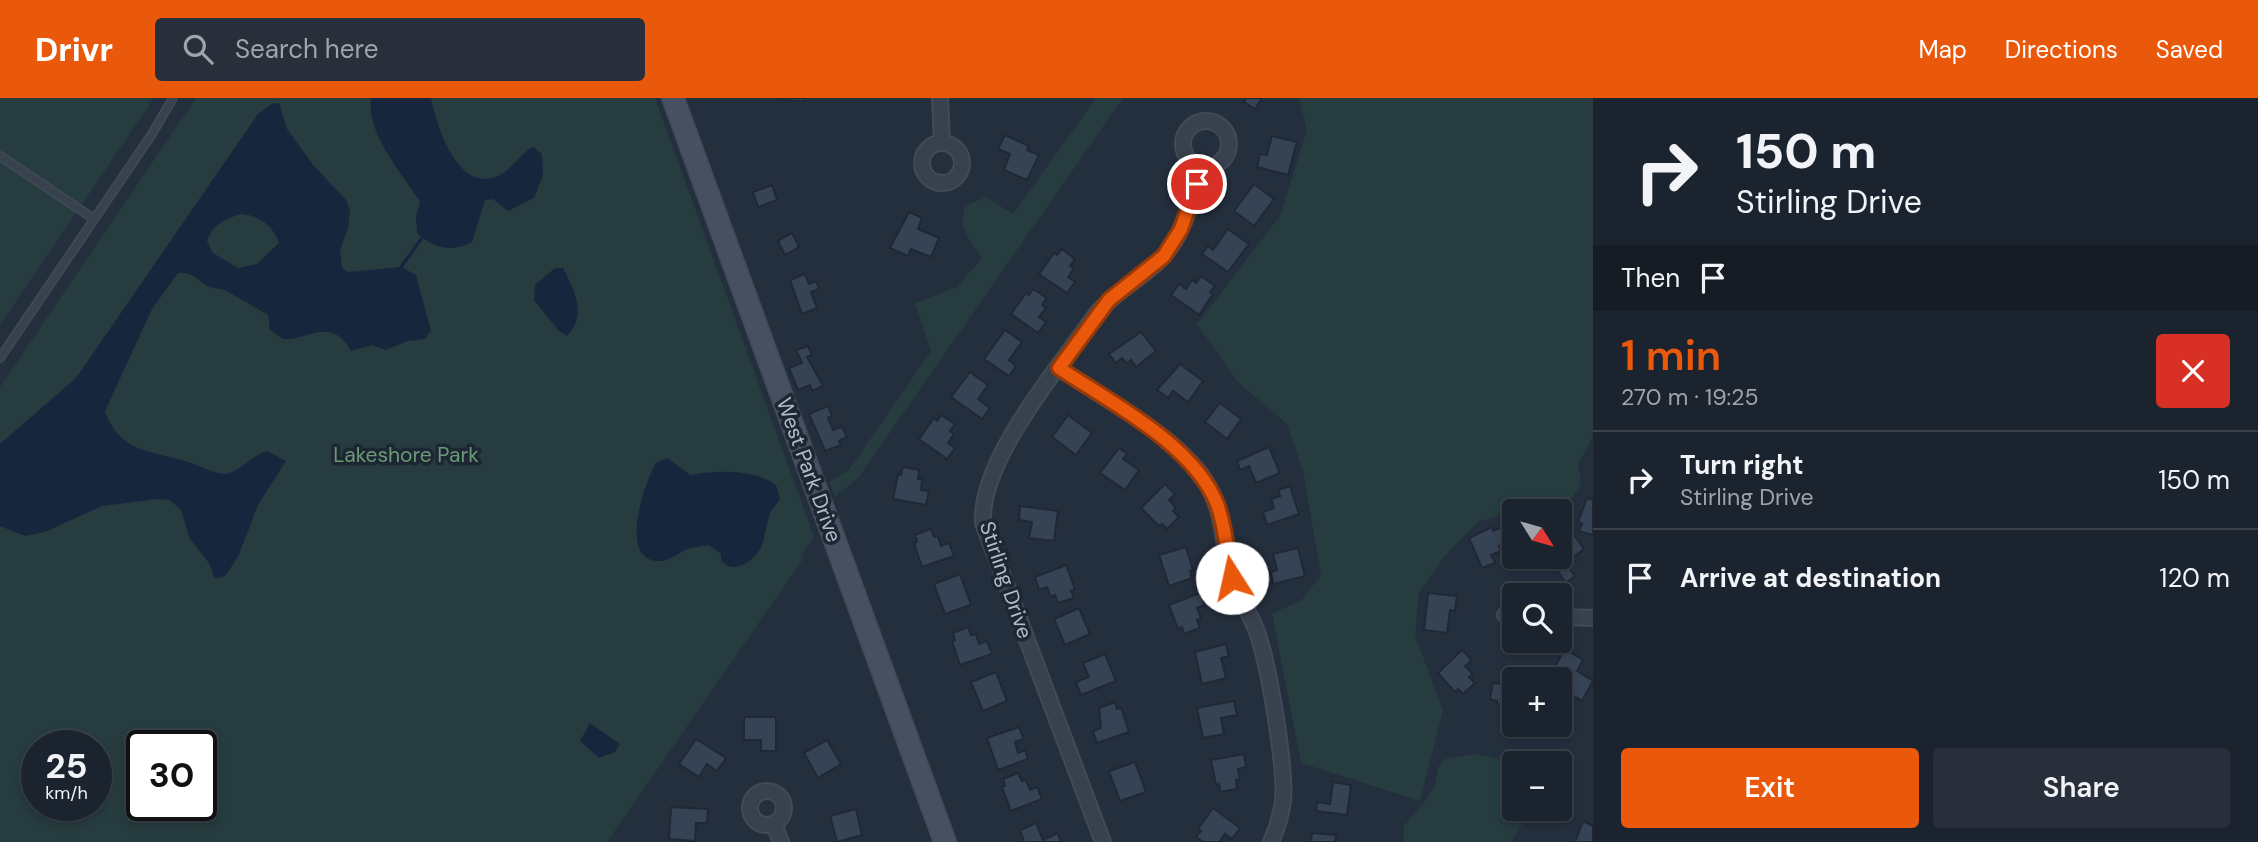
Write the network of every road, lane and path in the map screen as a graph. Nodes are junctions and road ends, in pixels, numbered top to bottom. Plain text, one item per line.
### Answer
1 (173, 98) edge
2 (673, 98) edge
3 (940, 98) edge
4 (942, 142) dead end
5 (0, 156) edge
6 (1202, 167) dead end
7 (94, 219) junction
8 (0, 358) edge
9 (1059, 368) junction
10 (1572, 617) edge
11 (1593, 618) edge
12 (774, 824) dead end
13 (781, 842) edge
14 (945, 842) edge
15 (1103, 842) edge
16 (1271, 842) edge

1 - 7 lane
2 - 14 street, West Park Drive
3 - 4 street
5 - 7 lane
6 - 9 street, Stirling Drive
7 - 8 lane
9 - 15 street, Stirling Drive
9 - 16 street
10 - 11 street
12 - 13 street

